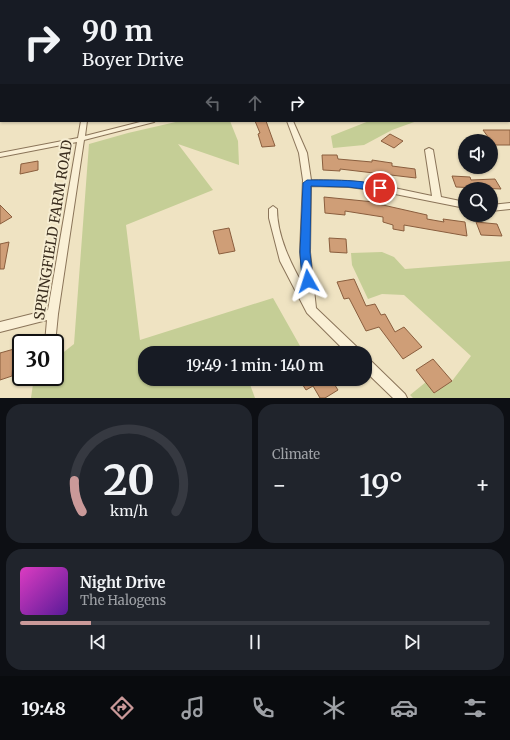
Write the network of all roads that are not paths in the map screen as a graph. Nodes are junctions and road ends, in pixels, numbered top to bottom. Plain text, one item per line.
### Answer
1 (84, 122) edge
2 (148, 122) edge
3 (290, 122) edge
4 (81, 139) junction
5 (429, 150) dead end
6 (0, 155) edge
7 (307, 183) junction
8 (437, 199) junction
9 (458, 204) edge
10 (510, 206) edge
11 (498, 207) edge
12 (273, 209) dead end
13 (311, 310) junction
14 (52, 314) junction
15 (0, 328) edge
16 (51, 334) edge
17 (348, 346) edge
18 (372, 370) edge
19 (401, 398) edge

1 - 4 street, SPRINGFIELD FARM ROAD
2 - 4 street
3 - 7 street
4 - 6 street
4 - 14 street, SPRINGFIELD FARM ROAD
5 - 8 street
7 - 8 street
7 - 13 street
8 - 9 street
10 - 11 street
12 - 13 street
13 - 17 street
14 - 15 street
14 - 16 street, SPRINGFIELD FARM ROAD
18 - 19 street

